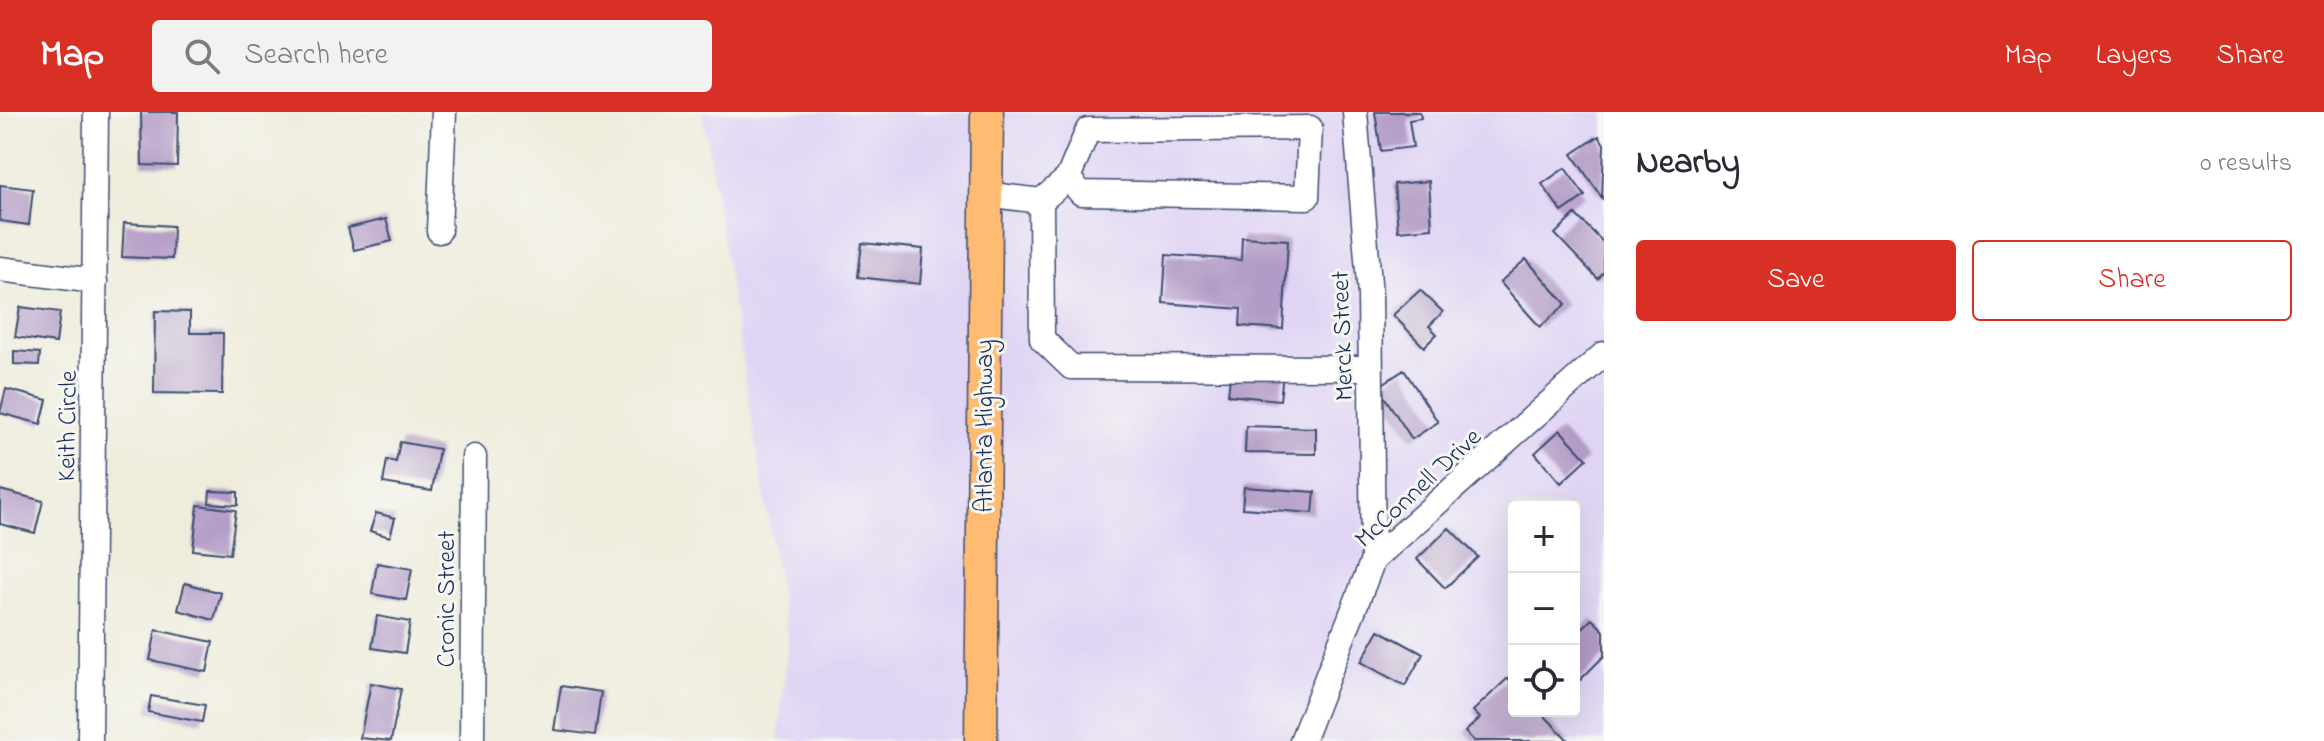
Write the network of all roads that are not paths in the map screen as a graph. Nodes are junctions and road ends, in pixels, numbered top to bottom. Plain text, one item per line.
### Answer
1 (96, 112) edge
2 (444, 112) edge
3 (987, 112) edge
4 (1355, 112) edge
5 (1068, 178) junction
6 (984, 194) junction
7 (1041, 201) junction
8 (439, 231) dead end
9 (0, 269) edge
10 (95, 281) junction
11 (1604, 354) edge
12 (1371, 368) junction
13 (474, 457) dead end
14 (1373, 560) junction
15 (90, 741) edge
16 (472, 741) edge
17 (981, 741) edge
18 (1302, 741) edge

1 - 10 street, Keith Circle
2 - 8 street
3 - 6 main road, Atlanta Highway
4 - 12 street, Merck Street
5 - 5 street
5 - 7 street
6 - 7 street
6 - 17 main road, Atlanta Highway
7 - 12 street
9 - 10 street
10 - 15 street, Keith Circle
11 - 14 street, McConnell Drive
12 - 14 street, Merck Street
13 - 16 street, Cronic Street
14 - 18 street, McConnell Drive

